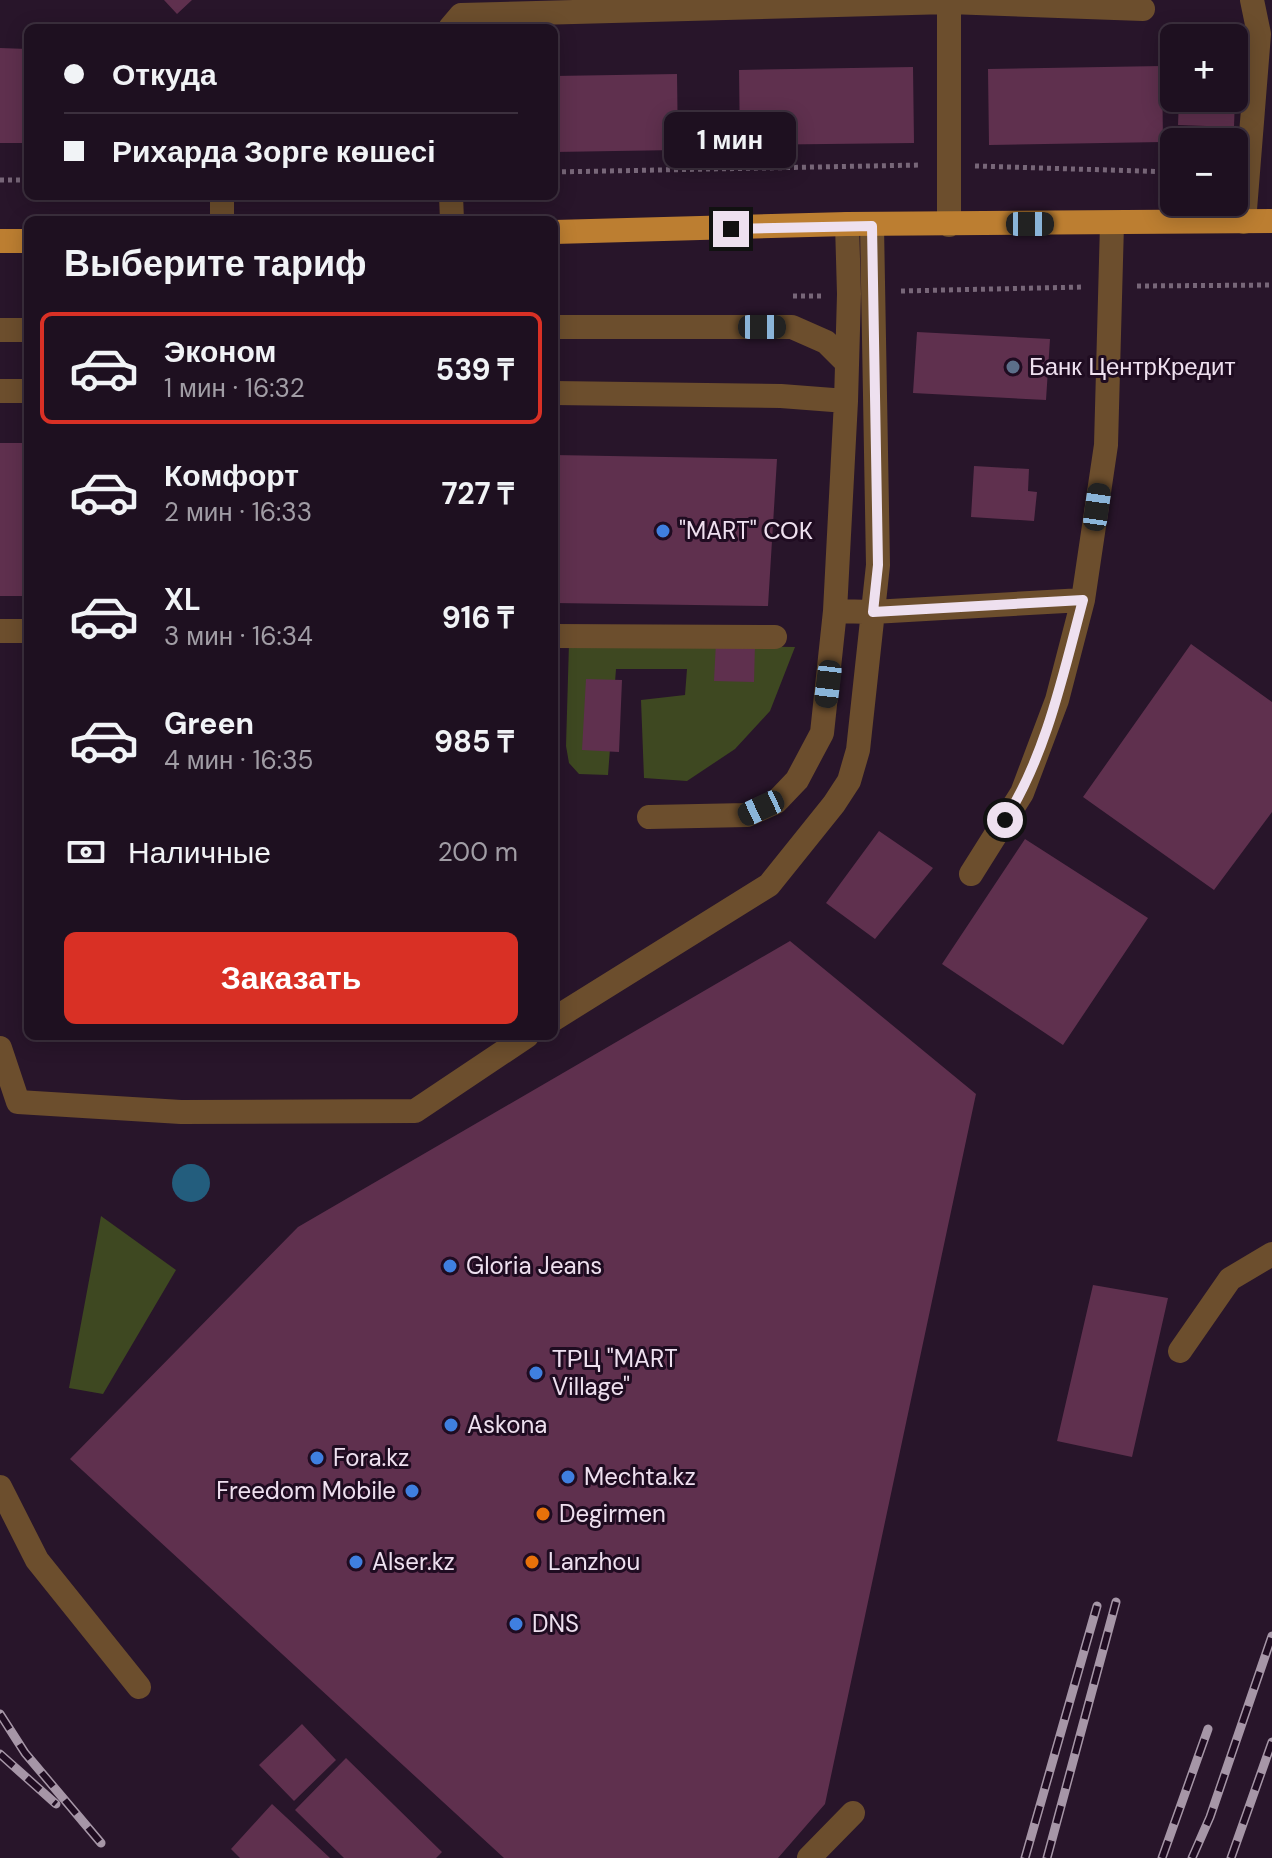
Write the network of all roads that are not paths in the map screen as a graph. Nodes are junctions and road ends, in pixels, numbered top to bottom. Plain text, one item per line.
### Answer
1 (1252, 0) edge
2 (873, 2) edge
3 (949, 2) junction
4 (489, 7) edge
5 (1143, 9) dead end
6 (453, 24) edge
7 (1266, 38) edge
8 (1272, 221) edge
9 (1244, 222) junction
10 (847, 224) junction
11 (1112, 224) junction
12 (949, 225) junction
13 (872, 226) junction
14 (558, 232) edge
15 (0, 241) edge
16 (24, 241) edge
17 (558, 327) edge
18 (0, 330) edge
19 (24, 330) edge
20 (846, 362) junction
21 (0, 391) edge
22 (24, 391) edge
23 (558, 393) edge
24 (846, 401) junction
25 (1083, 600) junction
26 (835, 611) junction
27 (873, 612) junction
28 (0, 631) edge
29 (24, 631) edge
30 (558, 636) edge
31 (775, 637) dead end
32 (649, 817) dead end
33 (971, 874) dead end
34 (558, 1017) edge
35 (521, 1040) edge
36 (0, 1048) edge
37 (1272, 1254) edge
38 (1180, 1351) dead end
39 (0, 1487) edge
40 (139, 1687) dead end
41 (853, 1813) dead end
42 (809, 1858) edge

1 - 7 street
2 - 3 street
2 - 4 street
3 - 5 street
3 - 12 street
4 - 6 street
7 - 9 street
8 - 9 main road
9 - 11 main road
10 - 13 main road
10 - 14 main road
10 - 20 street
11 - 12 main road
11 - 25 street
12 - 13 main road
13 - 27 street
15 - 16 main road
17 - 20 street
18 - 19 street
20 - 24 street
21 - 22 street
23 - 24 street
24 - 26 street
25 - 27 street
25 - 33 street
26 - 27 street
26 - 32 street
27 - 34 street
28 - 29 street
30 - 31 street
35 - 36 street
37 - 38 street
39 - 40 street
41 - 42 street

